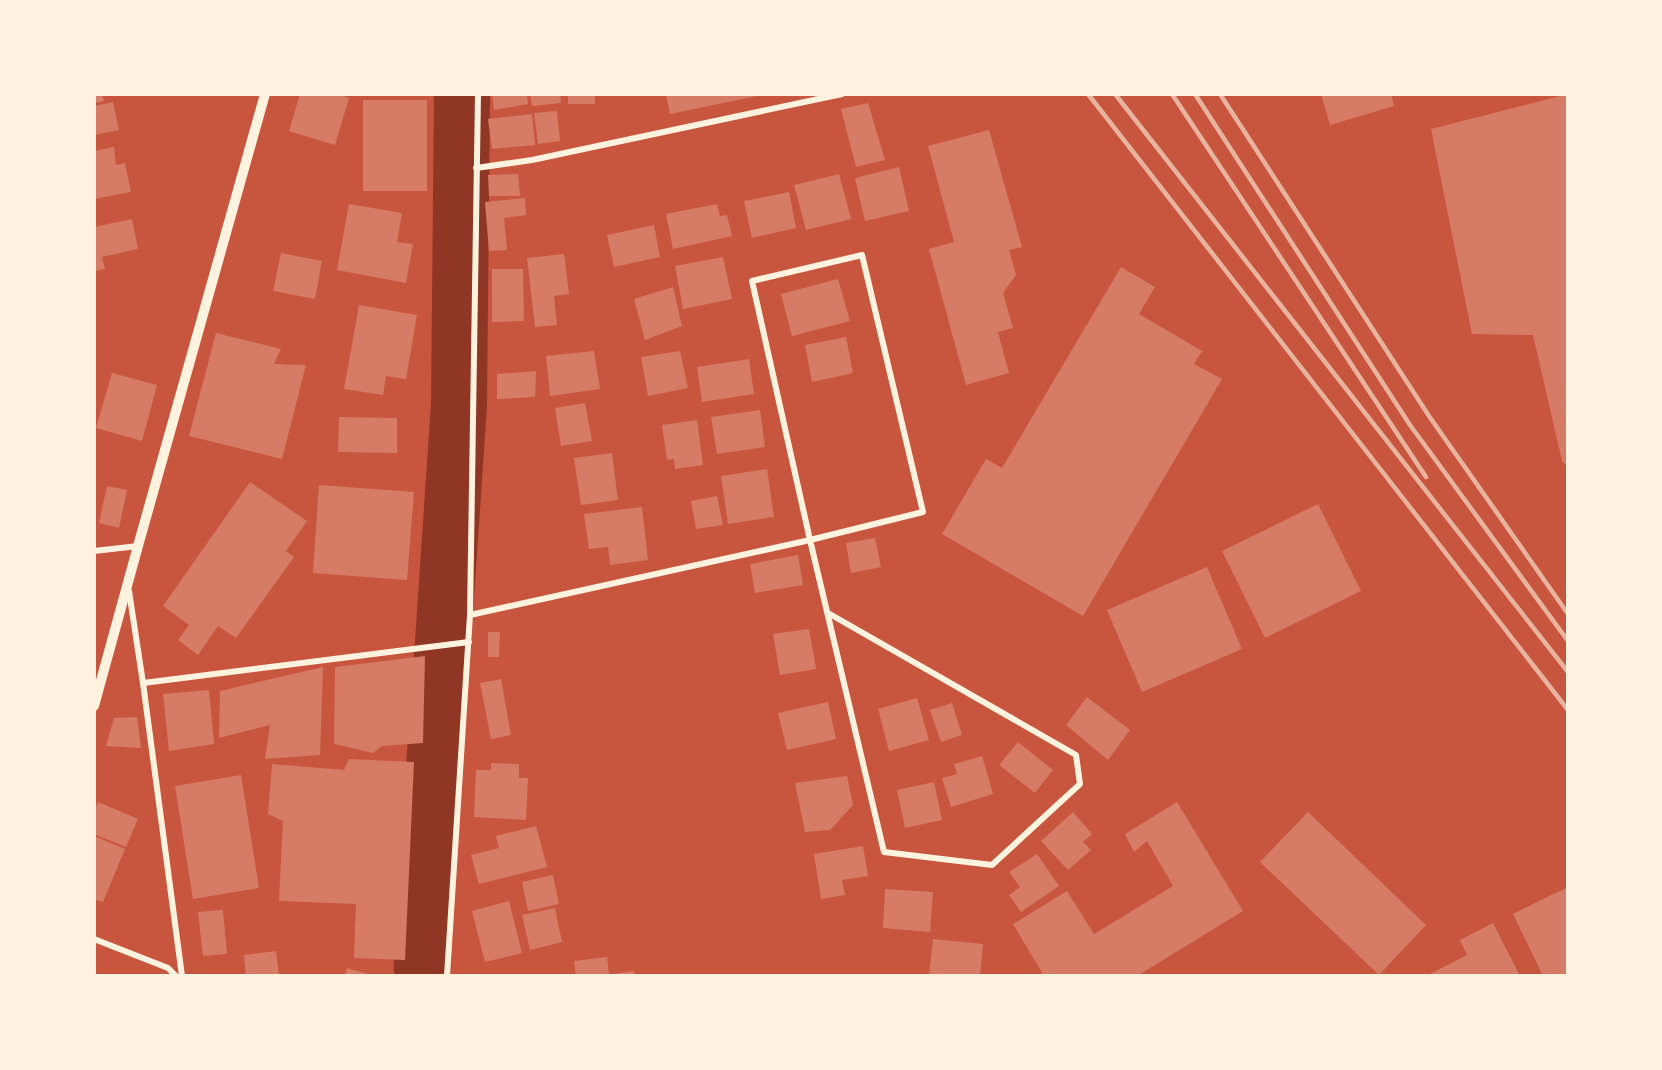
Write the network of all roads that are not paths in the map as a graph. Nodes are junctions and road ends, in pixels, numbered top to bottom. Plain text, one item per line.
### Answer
1 (265, 94) edge
2 (478, 94) edge
3 (842, 94) edge
4 (476, 168) junction
5 (810, 540) junction
6 (138, 546) junction
7 (94, 551) edge
8 (128, 584) junction
9 (828, 613) junction
10 (470, 615) junction
11 (469, 642) junction
12 (143, 683) junction
13 (94, 706) edge
14 (94, 939) edge
15 (169, 972) edge
16 (176, 975) edge
17 (182, 975) edge
18 (447, 975) edge

1 - 6 street
2 - 4 street
3 - 4 street
4 - 10 street
5 - 5 street
5 - 9 street
5 - 10 street
6 - 7 street
6 - 8 street
8 - 12 street
8 - 13 street
9 - 9 street
10 - 11 street
11 - 12 street
11 - 18 street
12 - 17 street
14 - 15 street
15 - 16 street

